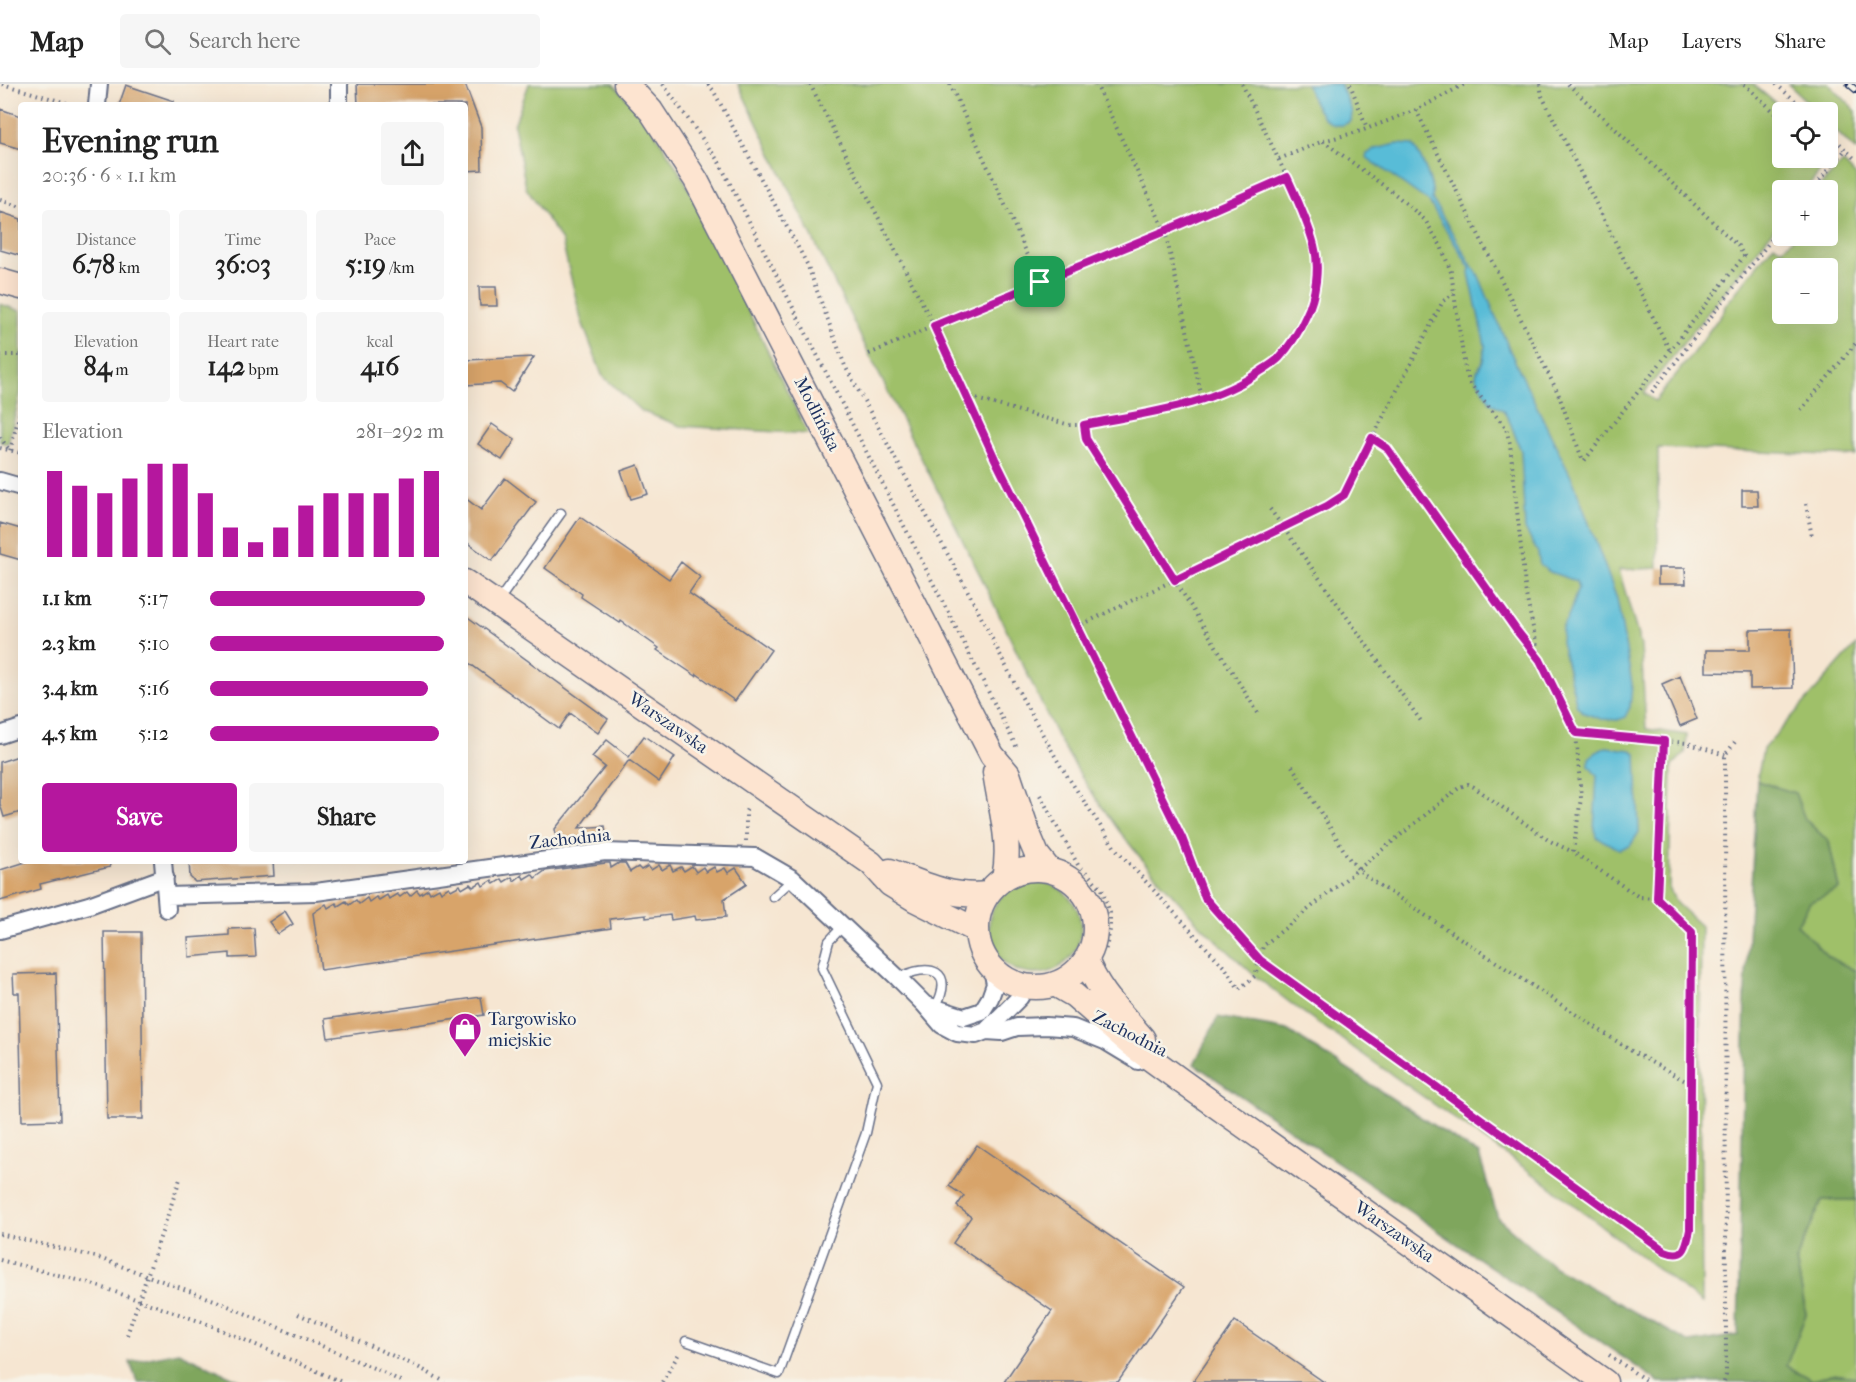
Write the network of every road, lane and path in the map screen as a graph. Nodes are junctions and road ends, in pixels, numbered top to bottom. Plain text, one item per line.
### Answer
1 (2, 84) edge
2 (99, 84) edge
3 (339, 84) edge
4 (626, 84) edge
5 (663, 84) edge
6 (708, 84) edge
7 (810, 84) edge
8 (950, 84) edge
9 (1096, 84) edge
10 (1242, 84) edge
11 (1350, 84) edge
12 (1465, 84) edge
13 (1540, 84) edge
14 (1568, 84) edge
15 (1744, 84) edge
16 (1776, 84) edge
17 (63, 102) edge
18 (97, 102) edge
19 (339, 102) edge
20 (1797, 102) edge
21 (1772, 109) edge
22 (1416, 110) junction
23 (1367, 128) junction
24 (1323, 141) junction
25 (1838, 141) edge
26 (1846, 149) junction
27 (1279, 159) junction
28 (1856, 160) edge
29 (1287, 177) junction
30 (1820, 180) edge
31 (0, 200) edge
32 (18, 206) edge
33 (1165, 231) junction
34 (1772, 239) edge
35 (0, 281) edge
36 (1040, 282) junction
37 (18, 286) edge
38 (1454, 293) junction
39 (934, 326) junction
40 (1856, 343) edge
41 (1670, 351) junction
42 (869, 354) dead end
43 (0, 355) edge
44 (18, 355) edge
45 (1652, 392) dead end
46 (965, 396) junction
47 (1202, 398) junction
48 (1801, 410) dead end
49 (18, 420) edge
50 (1084, 425) junction
51 (0, 437) edge
52 (1372, 438) junction
53 (0, 448) edge
54 (10, 451) junction
55 (18, 452) edge
56 (0, 481) edge
57 (18, 486) edge
58 (1806, 504) dead end
59 (1270, 509) dead end
60 (561, 513) dead end
61 (1284, 527) junction
62 (1812, 537) dead end
63 (1175, 580) junction
64 (468, 584) edge
65 (497, 604) junction
66 (1077, 627) junction
67 (1540, 660) junction
68 (1258, 712) dead end
69 (1423, 724) dead end
70 (18, 729) edge
71 (1576, 733) junction
72 (0, 735) edge
73 (1664, 741) junction
74 (1735, 742) dead end
75 (993, 755) junction
76 (1020, 755) dead end
77 (1725, 755) junction
78 (1292, 766) dead end
79 (1036, 787) dead end
80 (748, 807) dead end
81 (746, 837) dead end
82 (1573, 852) junction
83 (871, 863) junction
84 (164, 869) edge
85 (1358, 869) junction
86 (1049, 870) junction
87 (793, 879) junction
88 (996, 886) junction
89 (773, 897) dead end
90 (1657, 898) junction
91 (843, 926) junction
92 (0, 930) edge
93 (976, 930) junction
94 (1095, 957) junction
95 (1260, 960) junction
96 (992, 969) junction
97 (898, 978) junction
98 (1055, 984) junction
99 (1025, 987) junction
100 (930, 1006) junction
101 (986, 1031) junction
102 (1184, 1083) junction
103 (1691, 1084) junction
104 (180, 1179) dead end
105 (0, 1234) edge
106 (0, 1260) edge
107 (147, 1275) junction
108 (139, 1300) junction
109 (298, 1314) dead end
110 (126, 1335) dead end
111 (686, 1341) joint
112 (1608, 1355) dead end
113 (342, 1382) edge
114 (402, 1382) edge
115 (445, 1382) edge
116 (662, 1382) edge
117 (1605, 1382) edge
118 (1647, 1382) edge
119 (1724, 1382) edge

1 - 17 path
2 - 18 street
3 - 19 street
4 - 75 main road, Modlińska
5 - 76 path
6 - 95 path
7 - 39 path
8 - 36 path
9 - 33 path
10 - 27 path
11 - 23 path
12 - 22 path
13 - 41 path
14 - 41 path
15 - 21 path
16 - 20 path
22 - 23 path
22 - 41 path
23 - 24 path
24 - 27 path
24 - 38 path
25 - 26 path
26 - 28 path
26 - 30 path
27 - 29 path
29 - 33 path
29 - 47 path
31 - 32 path
33 - 36 path
33 - 47 path
34 - 45 path
35 - 37 main road
36 - 39 path
38 - 52 path
38 - 67 path
39 - 42 path
39 - 46 path
40 - 48 path
43 - 44 path
46 - 50 path
46 - 66 path
47 - 50 path
49 - 54 path
50 - 63 path
51 - 54 path
52 - 61 path
52 - 67 path
53 - 54 path
54 - 55 path
56 - 57 street
58 - 62 path
59 - 61 path
60 - 65 lane
61 - 63 path
61 - 69 path
63 - 66 path
63 - 68 path
64 - 65 main road, Warszawska
65 - 83 main road, Warszawska
66 - 95 path
67 - 71 path
70 - 72 street
71 - 73 path
71 - 82 path
73 - 77 path
73 - 90 path
74 - 77 path
75 - 86 main road, Modlińska
75 - 88 main road, Modlińska
77 - 119 path
78 - 85 path
79 - 94 path
80 - 81 path
82 - 85 path
82 - 90 path
83 - 88 main road, Warszawska
83 - 93 main road, Warszawska
84 - 87 street, Zachodnia
84 - 92 street
85 - 95 path
85 - 103 path
86 - 88 main road
86 - 94 main road
87 - 89 lane
87 - 91 street, Zachodnia
88 - 93 main road
90 - 103 path
91 - 97 street, Zachodnia
91 - 111 lane
93 - 96 main road
94 - 98 main road
94 - 102 main road, Warszawska
95 - 103 path
96 - 99 main road
96 - 100 street, Zachodnia
97 - 100 street, Zachodnia
97 - 100 lane
98 - 99 main road
98 - 102 main road, Warszawska
99 - 101 street
100 - 101 street, Zachodnia
101 - 102 street, Zachodnia
102 - 117 main road, Warszawska
104 - 107 path
105 - 107 path
106 - 108 path
107 - 108 path
107 - 114 path
108 - 110 path
108 - 113 path
109 - 115 path
111 - 116 path
112 - 118 path

